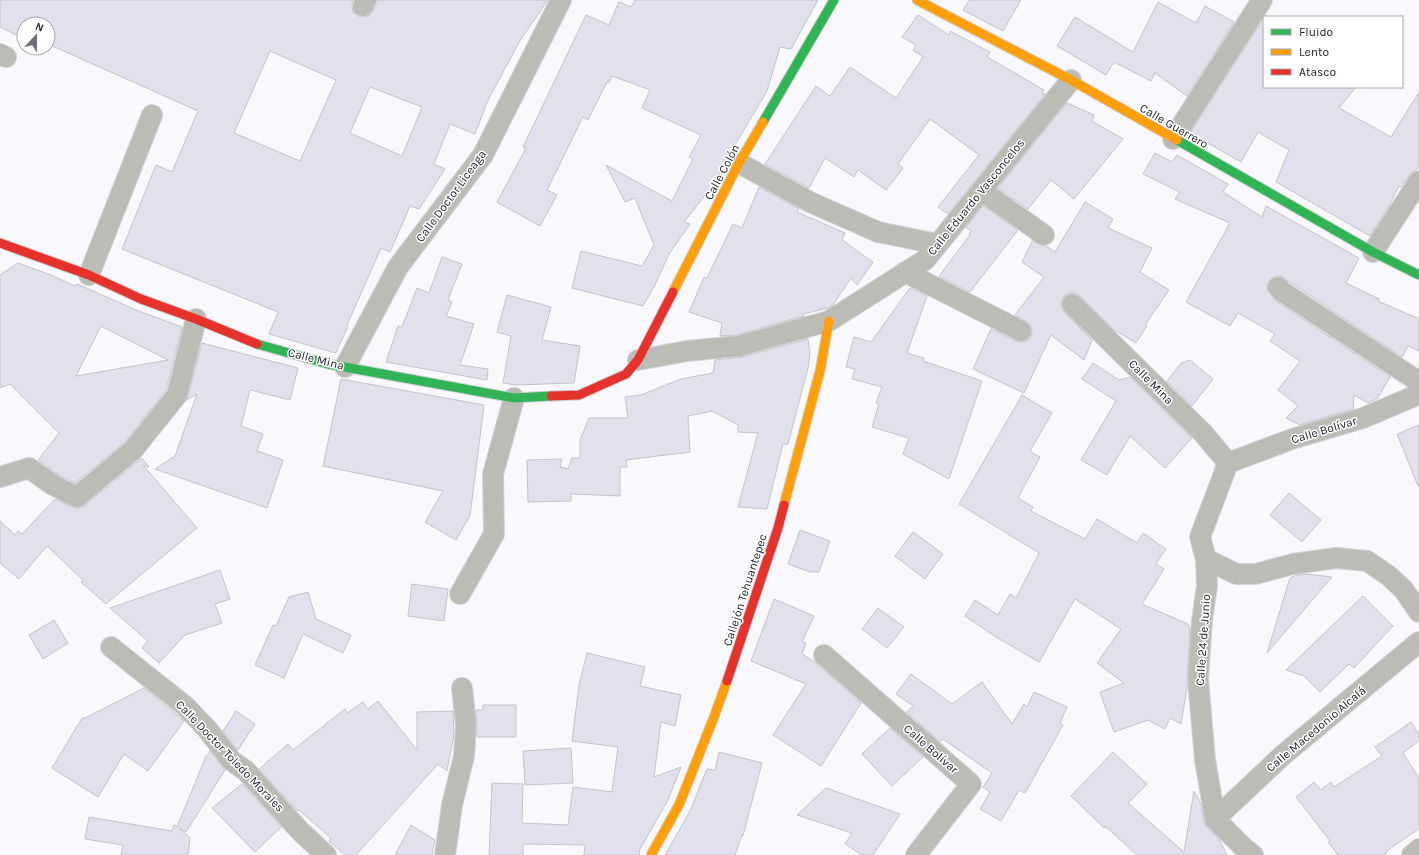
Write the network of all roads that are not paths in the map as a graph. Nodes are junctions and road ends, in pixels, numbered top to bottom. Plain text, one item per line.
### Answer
1 (561, 0) edge
2 (834, 0) edge
3 (916, 0) edge
4 (1262, 0) edge
5 (1071, 80) junction
6 (152, 115) dead end
7 (1173, 139) junction
8 (739, 163) junction
9 (1419, 181) edge
10 (982, 191) junction
11 (1044, 235) dead end
12 (0, 243) edge
13 (937, 244) junction
14 (1373, 252) junction
15 (905, 272) junction
16 (1419, 275) edge
17 (89, 276) junction
18 (1278, 287) dead end
19 (1072, 304) dead end
20 (196, 319) junction
21 (829, 320) junction
22 (1022, 331) dead end
23 (638, 360) junction
24 (345, 367) junction
25 (1419, 382) edge
26 (1419, 394) edge
27 (514, 398) junction
28 (1228, 462) junction
29 (0, 477) edge
30 (1206, 559) junction
31 (460, 594) dead end
32 (1419, 612) edge
33 (1419, 642) edge
34 (111, 647) dead end
35 (824, 655) dead end
36 (462, 688) dead end
37 (1215, 819) junction
38 (1419, 849) edge
39 (326, 855) edge
40 (445, 855) edge
41 (651, 855) edge
42 (916, 855) edge
43 (1253, 855) edge
44 (1412, 855) edge

1 - 24 street, Calle Doctor Liceaga
2 - 8 street, Calle Colón
3 - 5 street, Calle Guerrero
4 - 7 street
5 - 7 street, Calle Guerrero
5 - 10 street, Calle Eduardo Vasconcelos
6 - 17 street
7 - 14 street, Calle Guerrero
8 - 13 street
8 - 23 street, Calle Colón
9 - 14 street
10 - 11 street
10 - 13 street, Calle Eduardo Vasconcelos
12 - 17 street, Calle Mina
13 - 15 street, Calle Eduardo Vasconcelos
14 - 16 street, Calle Guerrero
15 - 21 street, Calle Eduardo Vasconcelos
15 - 22 street
17 - 20 street, Calle Mina
18 - 25 street
19 - 28 street, Calle Mina
20 - 24 street, Calle Mina
20 - 29 street
21 - 23 street, Calle Eduardo Vasconcelos
21 - 41 street, Callejón Tehuantepec
23 - 27 street, Calle Mina
24 - 27 street, Calle Mina
26 - 28 street, Calle Bolívar
27 - 31 street
28 - 30 street, Calle 24 de Junio
30 - 32 street
30 - 37 street, Calle 24 de Junio
33 - 37 street, Calle Macedonio Alcalá
34 - 39 street, Calle Doctor Toledo Morales
35 - 42 street, Calle Bolívar
36 - 40 street
37 - 43 street
38 - 44 street

